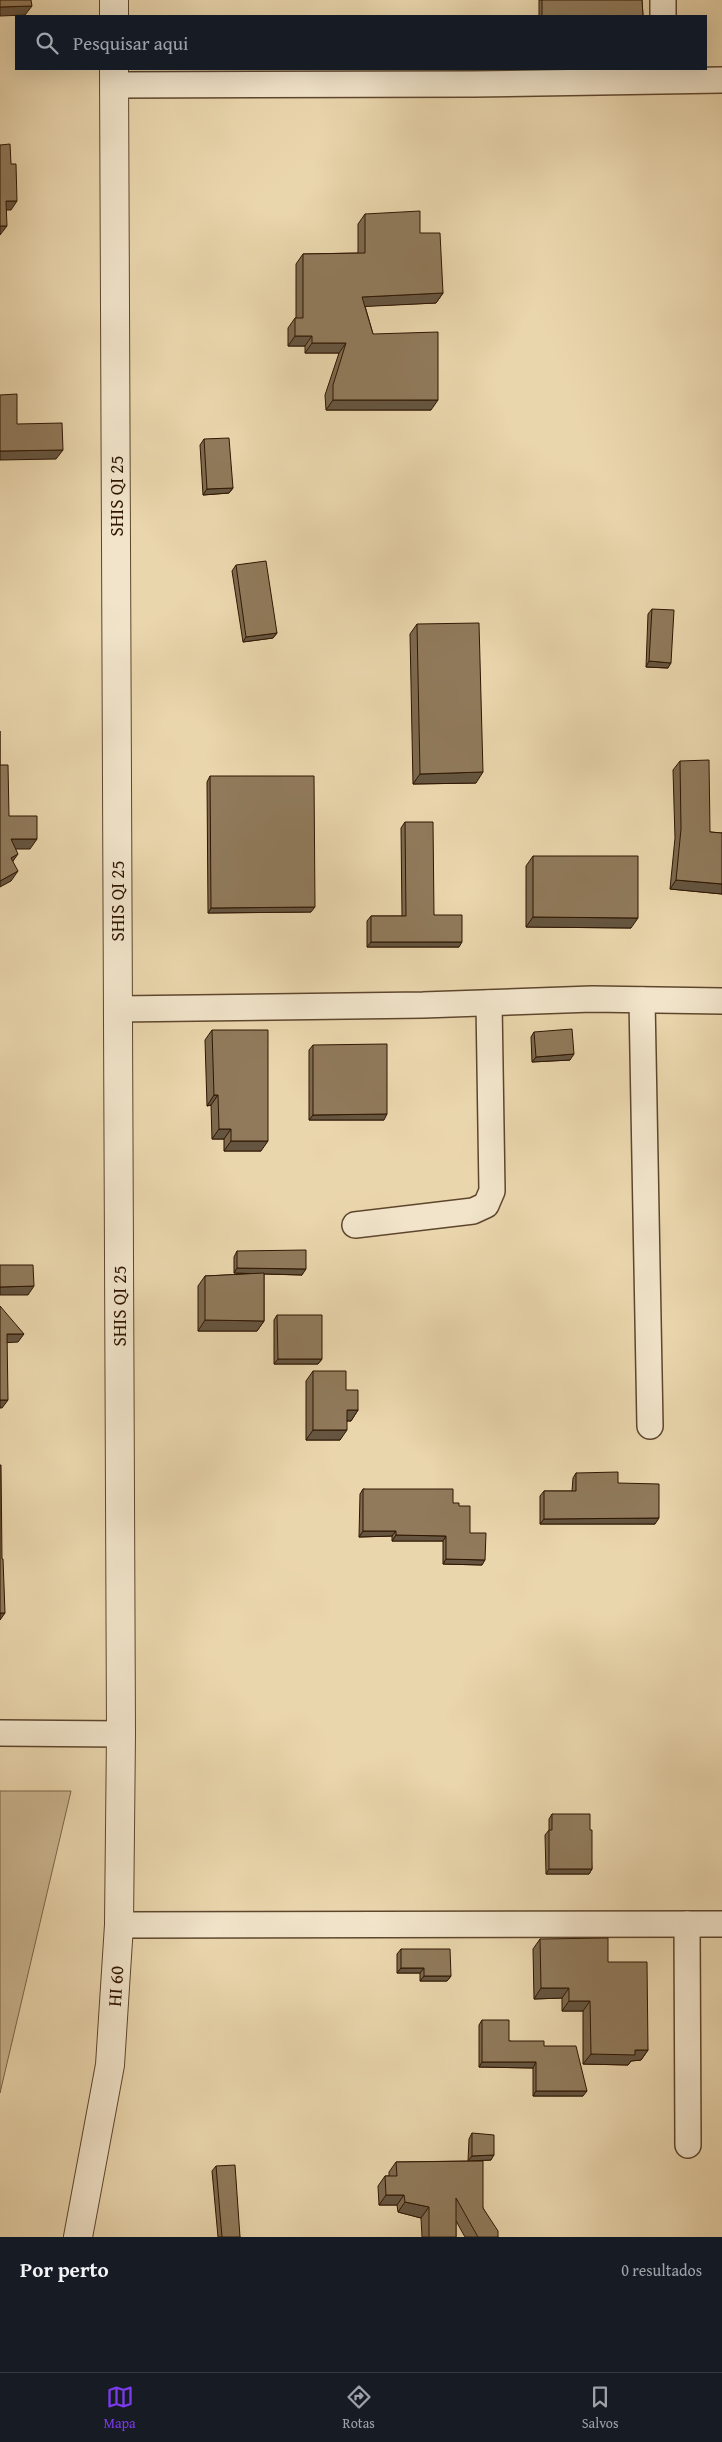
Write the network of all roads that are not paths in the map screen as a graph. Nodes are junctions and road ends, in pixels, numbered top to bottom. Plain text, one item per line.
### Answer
1 (114, 0) edge
2 (663, 0) edge
3 (114, 15) edge
4 (663, 15) edge
5 (661, 74) edge
6 (114, 77) edge
7 (722, 80) edge
8 (642, 1000) junction
9 (722, 1002) edge
10 (489, 1003) junction
11 (118, 1009) junction
12 (355, 1225) dead end
13 (650, 1426) dead end
14 (0, 1733) edge
15 (121, 1734) junction
16 (686, 1924) junction
17 (722, 1924) edge
18 (119, 1925) junction
19 (688, 2145) dead end
20 (78, 2237) edge

1 - 3 street
2 - 4 street
5 - 6 street
5 - 7 street
6 - 11 street, SHIS QI 25
8 - 9 street
8 - 10 street
8 - 13 street
10 - 11 street
10 - 12 street
11 - 15 street, SHIS QI 25
14 - 15 street
15 - 18 street, HI 60
16 - 17 street
16 - 18 street
16 - 19 street
18 - 20 street, HI 60

